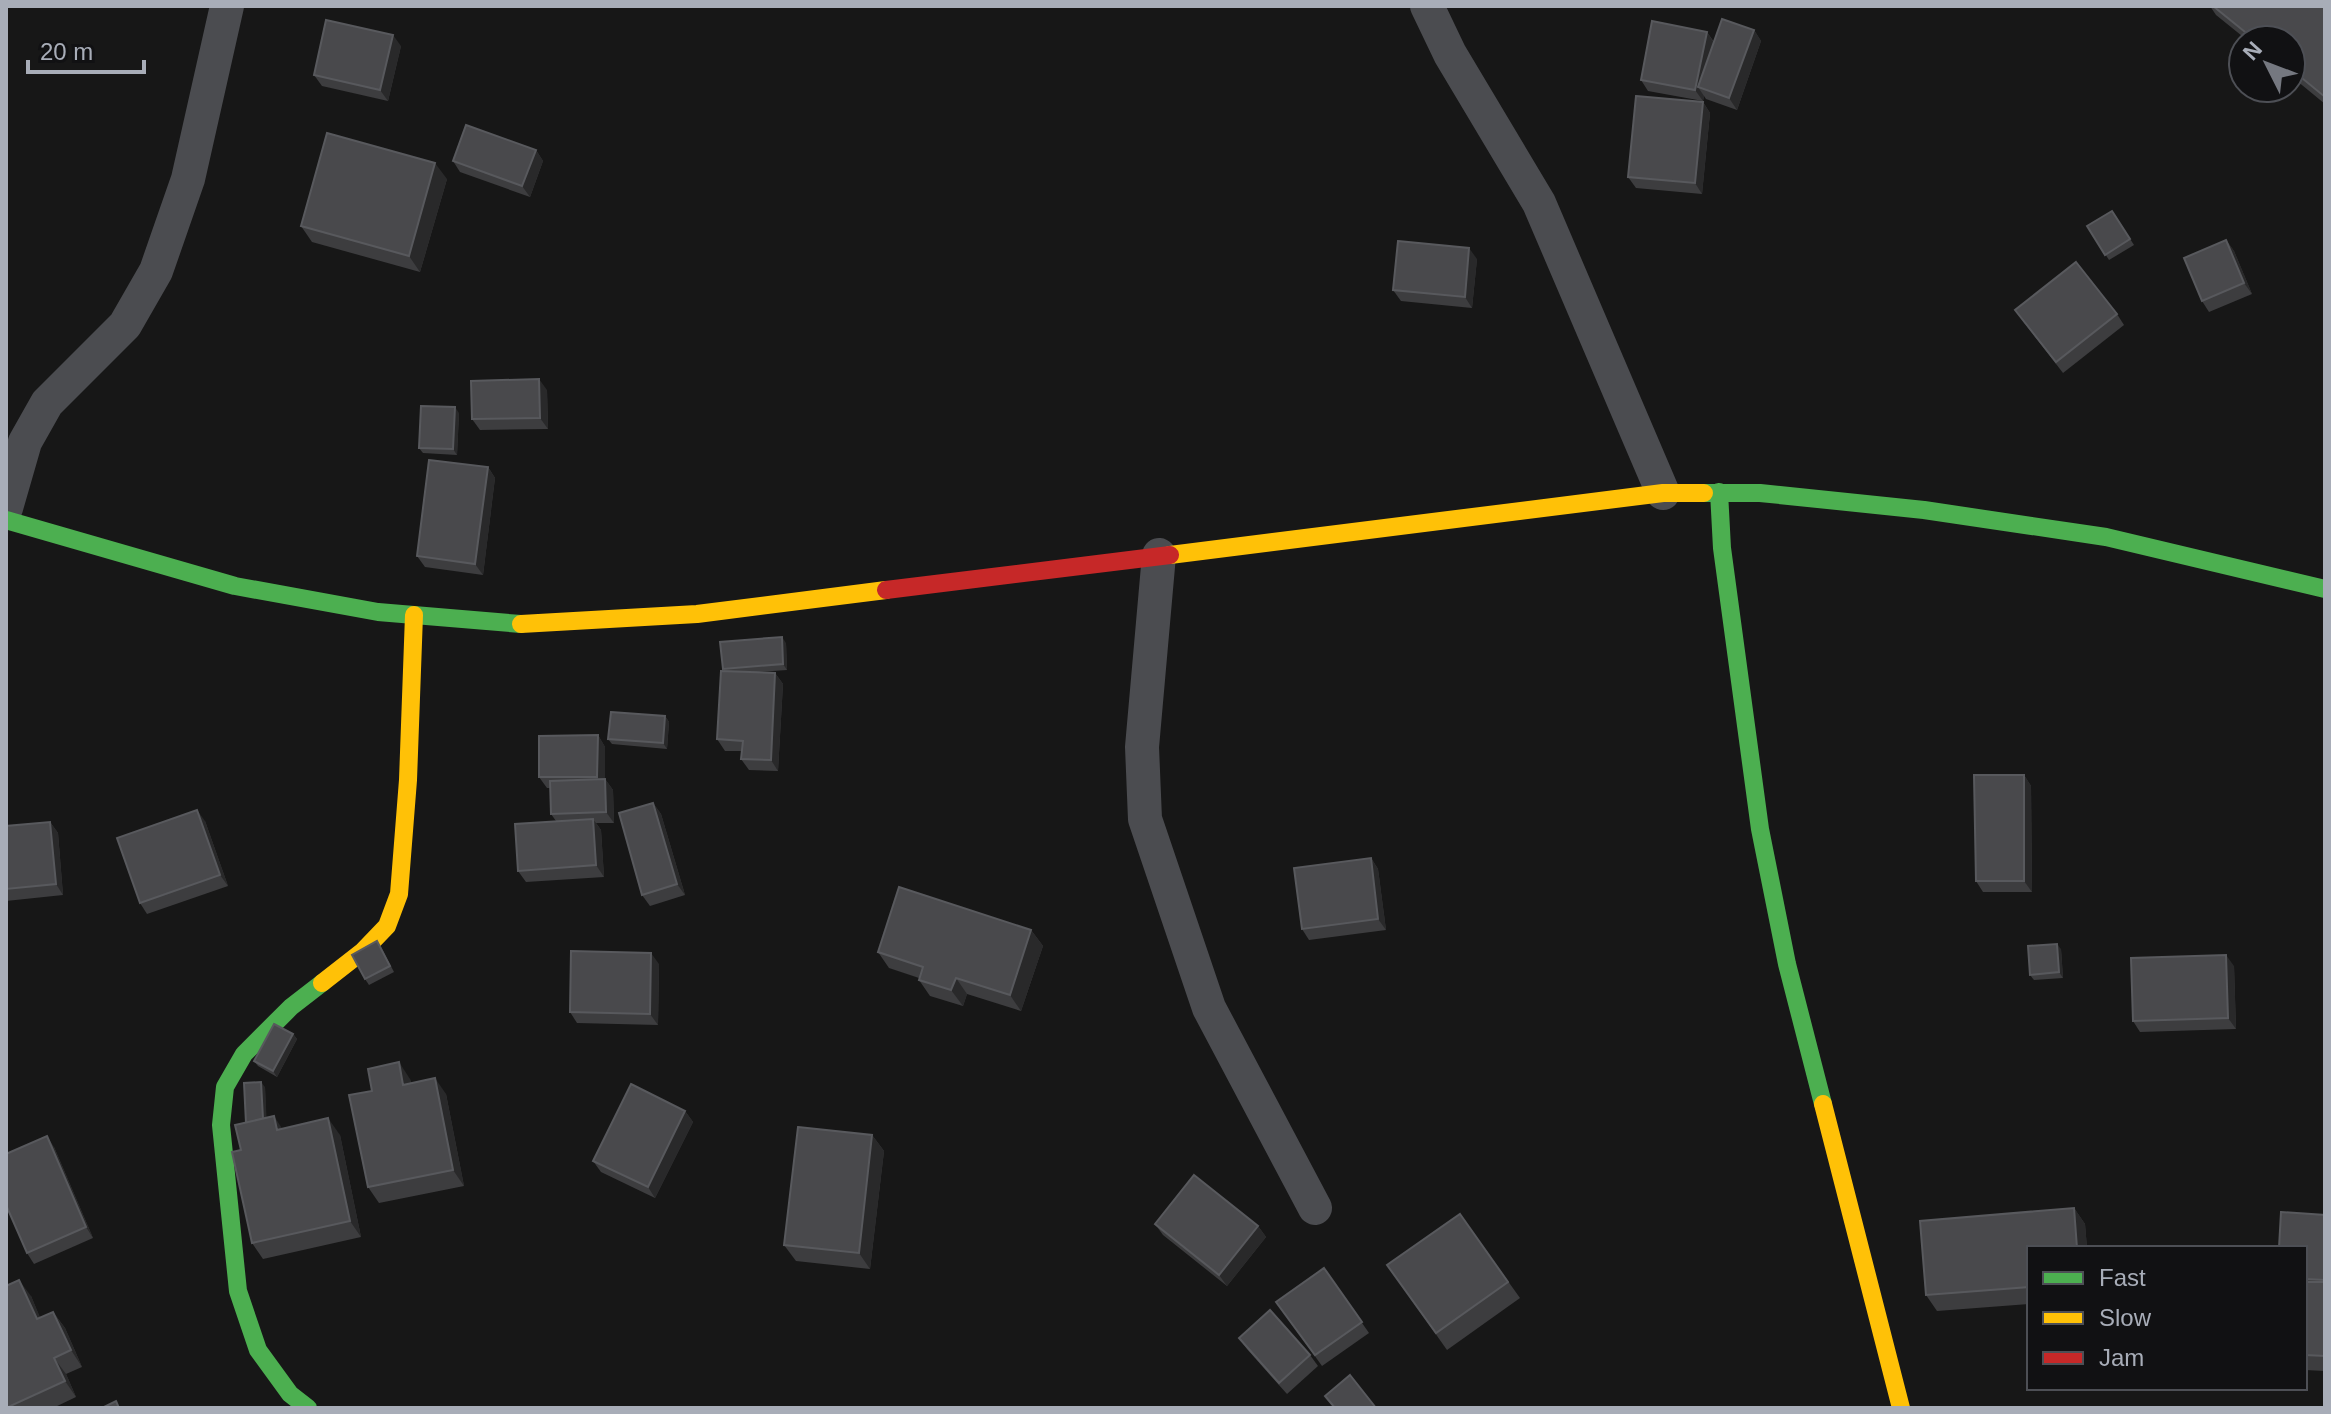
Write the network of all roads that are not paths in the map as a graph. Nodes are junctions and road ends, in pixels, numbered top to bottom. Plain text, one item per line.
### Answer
1 (227, 6) edge
2 (1427, 6) edge
3 (1719, 492) junction
4 (1663, 493) junction
5 (6, 508) edge
6 (6, 520) edge
7 (1159, 555) junction
8 (2325, 589) edge
9 (414, 615) junction
10 (1315, 1208) dead end
11 (308, 1408) edge
12 (1901, 1408) edge

1 - 5 street
2 - 4 street
3 - 4 main road
3 - 8 main road
3 - 12 main road
4 - 7 main road
6 - 9 main road
7 - 9 main road
7 - 10 street
9 - 11 main road

